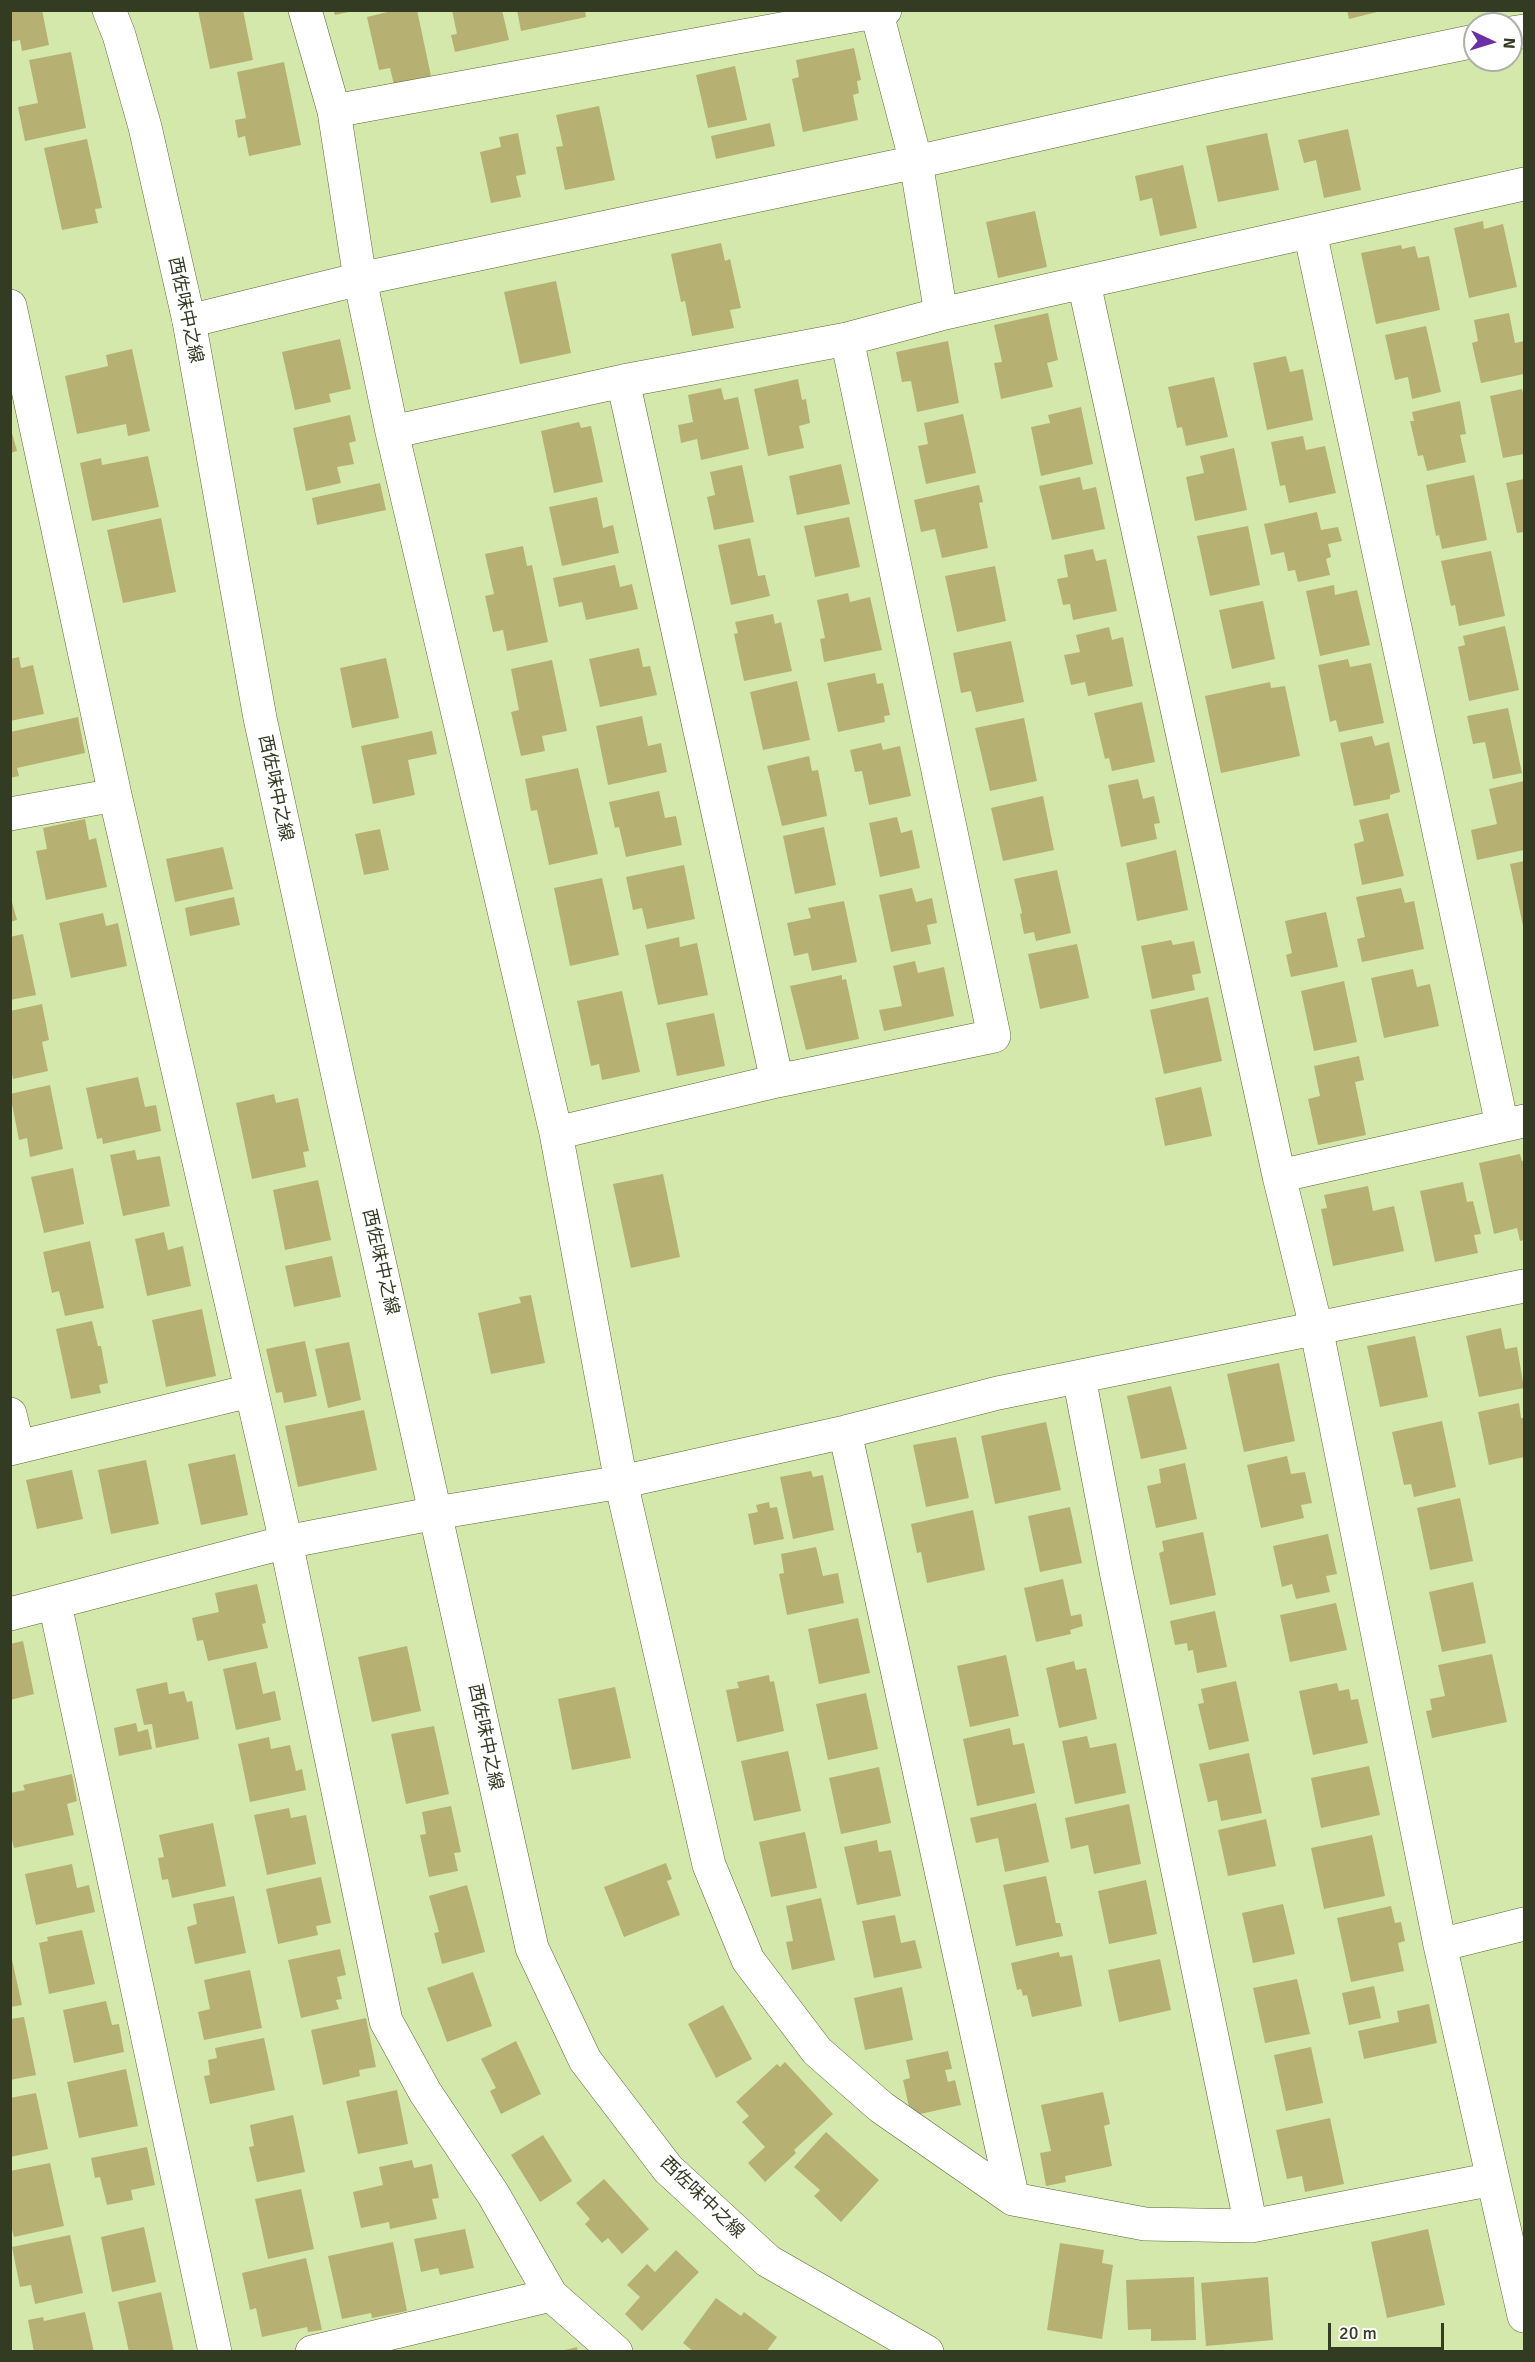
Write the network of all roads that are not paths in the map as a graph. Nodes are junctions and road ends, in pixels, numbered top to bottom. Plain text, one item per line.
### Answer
1 (109, 10) edge
2 (305, 10) edge
3 (879, 11) edge
4 (1463, 43) edge
5 (334, 111) junction
6 (916, 162) junction
7 (1524, 184) edge
8 (1310, 232) junction
9 (360, 279) junction
10 (1084, 282) junction
11 (10, 306) edge
12 (941, 314) junction
13 (189, 321) junction
14 (847, 339) junction
15 (623, 381) junction
16 (392, 432) junction
17 (115, 795) junction
18 (10, 814) edge
19 (777, 1081) junction
20 (1513, 1123) edge
21 (556, 1133) junction
22 (1280, 1176) junction
23 (1524, 1286) edge
24 (1316, 1327) junction
25 (1079, 1377) junction
26 (250, 1391) junction
27 (10, 1414) edge
28 (845, 1432) junction
29 (14, 1448) edge
30 (621, 1482) junction
31 (436, 1513) junction
32 (286, 1542) junction
33 (55, 1604) junction
34 (10, 1614) edge
35 (1524, 1924) edge
36 (1440, 1946) junction
37 (1493, 2179) junction
38 (1013, 2199) junction
39 (1251, 2226) junction
40 (551, 2295) junction
41 (1524, 2316) edge
42 (215, 2352) edge
43 (312, 2352) edge
44 (616, 2352) edge
45 (927, 2352) edge

1 - 13 street, 西佐味中之線
2 - 5 street
3 - 5 street
3 - 6 street
4 - 6 street
5 - 9 street
6 - 9 street
6 - 12 street
7 - 8 street
8 - 10 street
8 - 20 street
9 - 13 street
9 - 16 street
10 - 12 street
10 - 22 street
11 - 17 street
12 - 14 street
13 - 31 street, 西佐味中之線
14 - 15 street
14 - 19 street
15 - 16 street
15 - 19 street
16 - 21 street
17 - 18 street
17 - 26 street
19 - 21 street
20 - 22 street
21 - 30 street
22 - 24 street
23 - 24 street
24 - 25 street
24 - 36 street
25 - 28 street
25 - 39 street
26 - 29 street
26 - 32 street
27 - 29 street
28 - 30 street
28 - 38 street
30 - 31 street
30 - 38 street
31 - 32 street
31 - 45 street, 西佐味中之線
32 - 33 street
32 - 40 street
33 - 34 street
33 - 42 street
35 - 36 street
36 - 37 street
37 - 39 street
37 - 41 street
38 - 39 street
40 - 43 street
40 - 44 street

